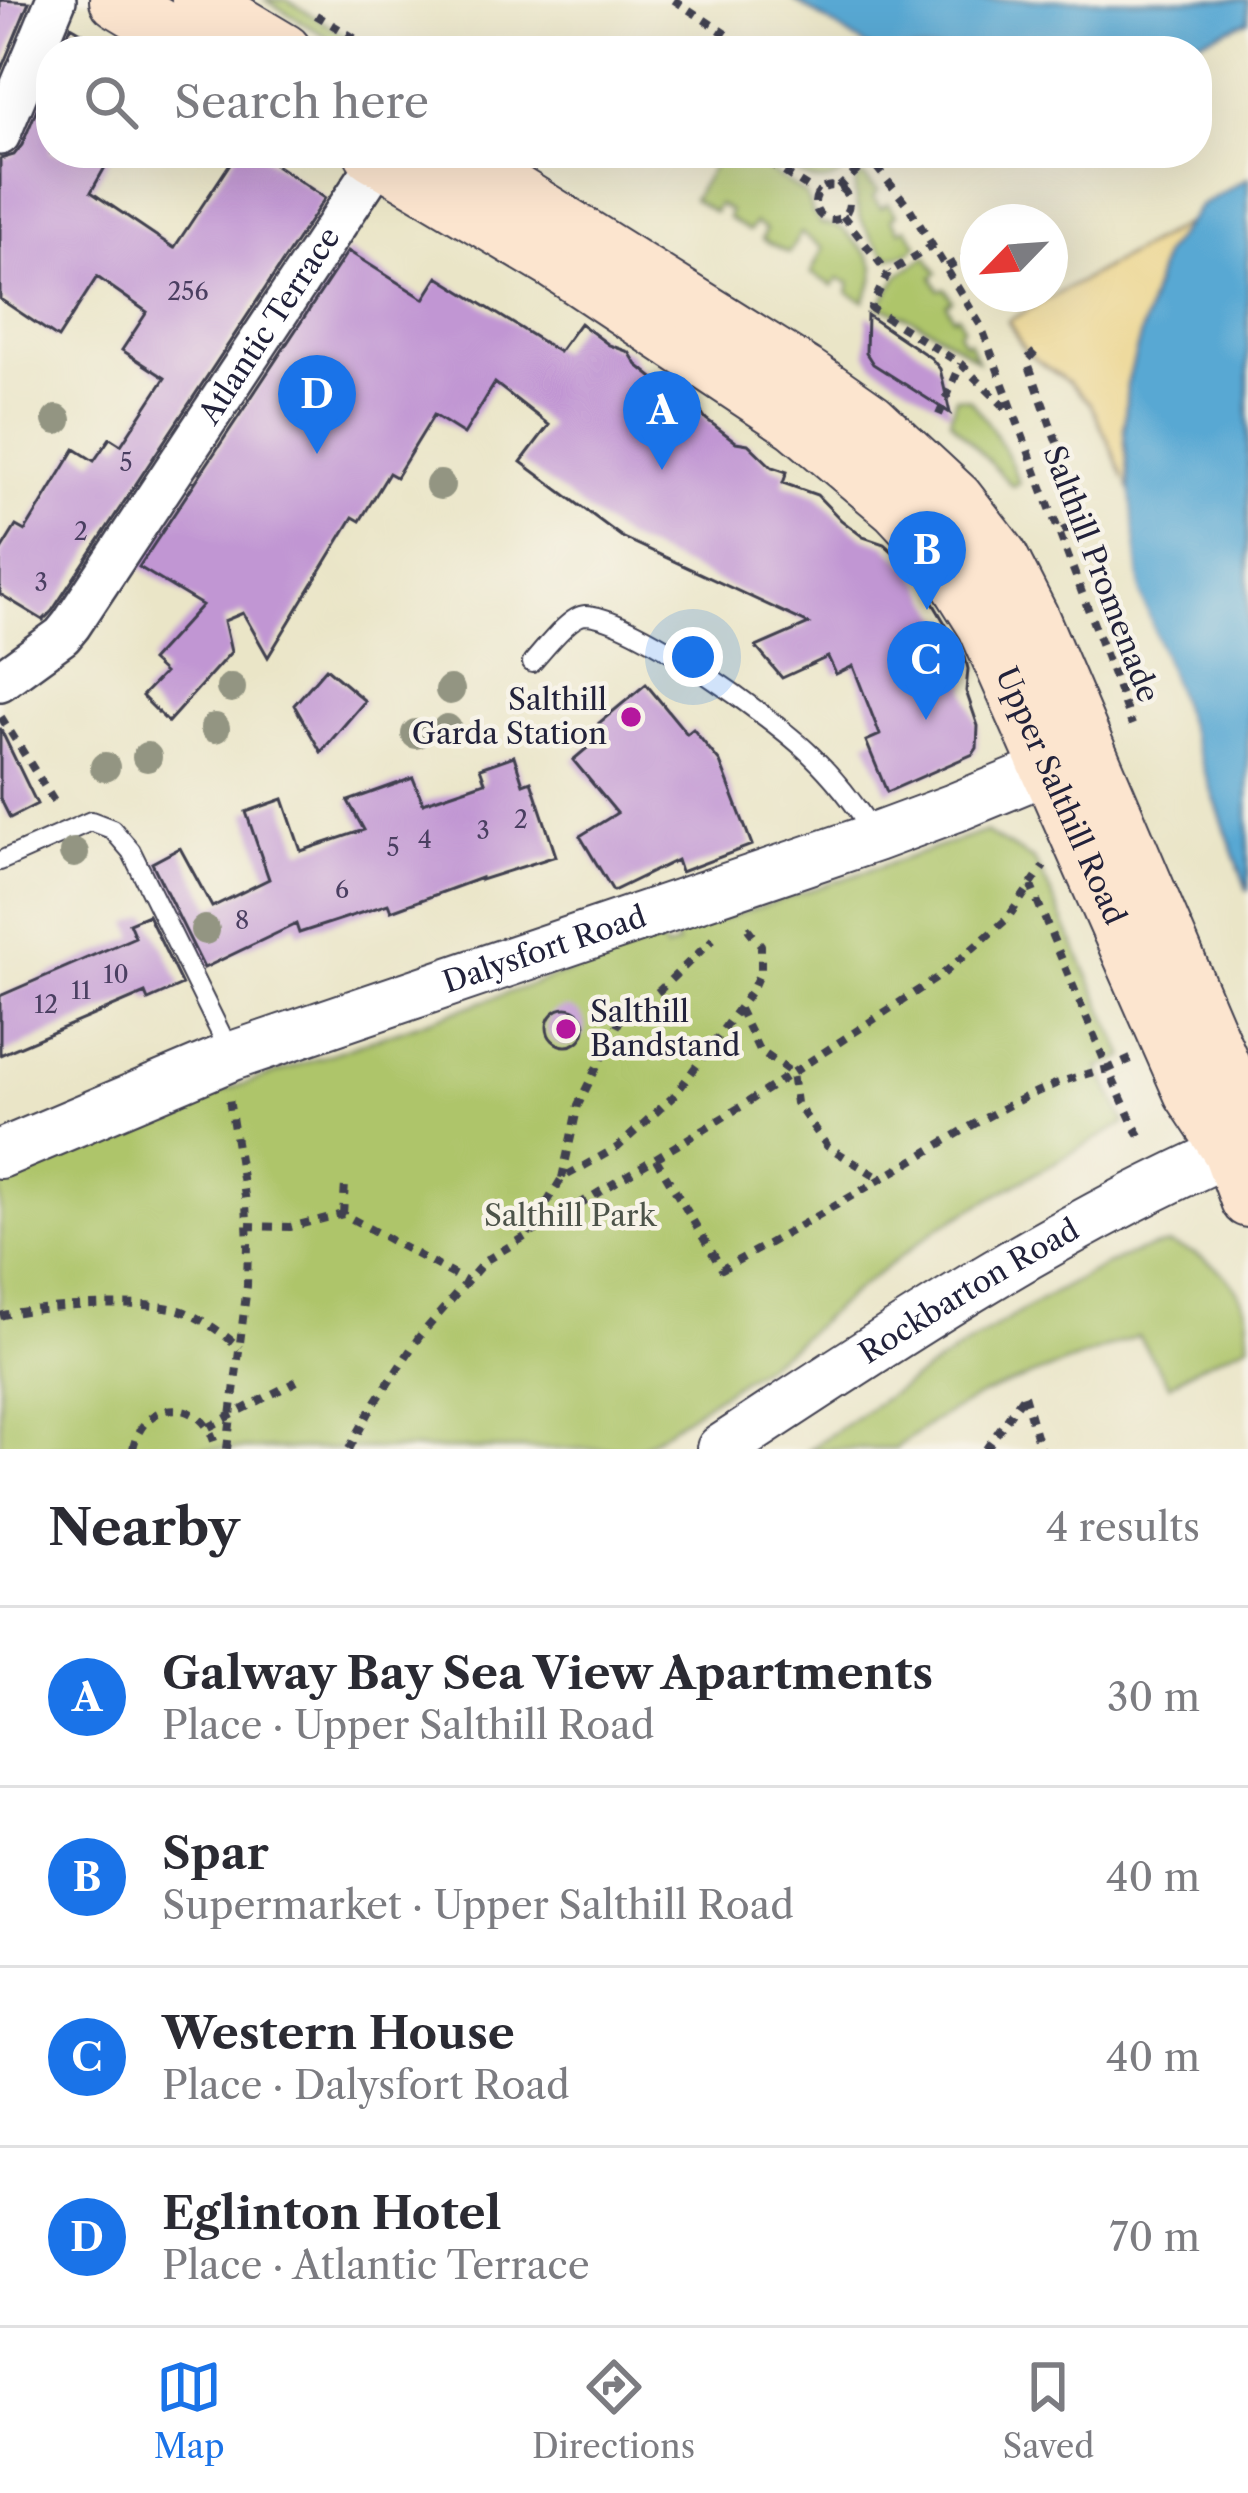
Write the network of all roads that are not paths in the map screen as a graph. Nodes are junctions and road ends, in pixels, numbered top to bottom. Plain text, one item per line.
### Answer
1 (56, 0) edge
2 (117, 0) edge
3 (199, 0) edge
4 (296, 31) edge
5 (41, 36) edge
6 (177, 36) edge
7 (36, 49) edge
8 (0, 136) edge
9 (371, 168) edge
10 (400, 168) edge
11 (476, 168) edge
12 (532, 663) dead end
13 (0, 681) edge
14 (1092, 753) junction
15 (876, 836) junction
16 (0, 861) edge
17 (230, 1073) junction
18 (0, 1154) edge
19 (1239, 1176) edge
20 (721, 1449) edge

1 - 5 street
2 - 6 main road
3 - 4 main road
7 - 8 street
9 - 13 street, Atlantic Terrace
10 - 14 main road, Upper Salthill Road
11 - 14 main road, Upper Salthill Road
12 - 15 lane
14 - 15 street, Dalysfort Road
14 - 19 main road, Upper Salthill Road
15 - 17 street, Dalysfort Road
16 - 17 lane
17 - 18 street, Dalysfort Road
19 - 20 street, Rockbarton Road

